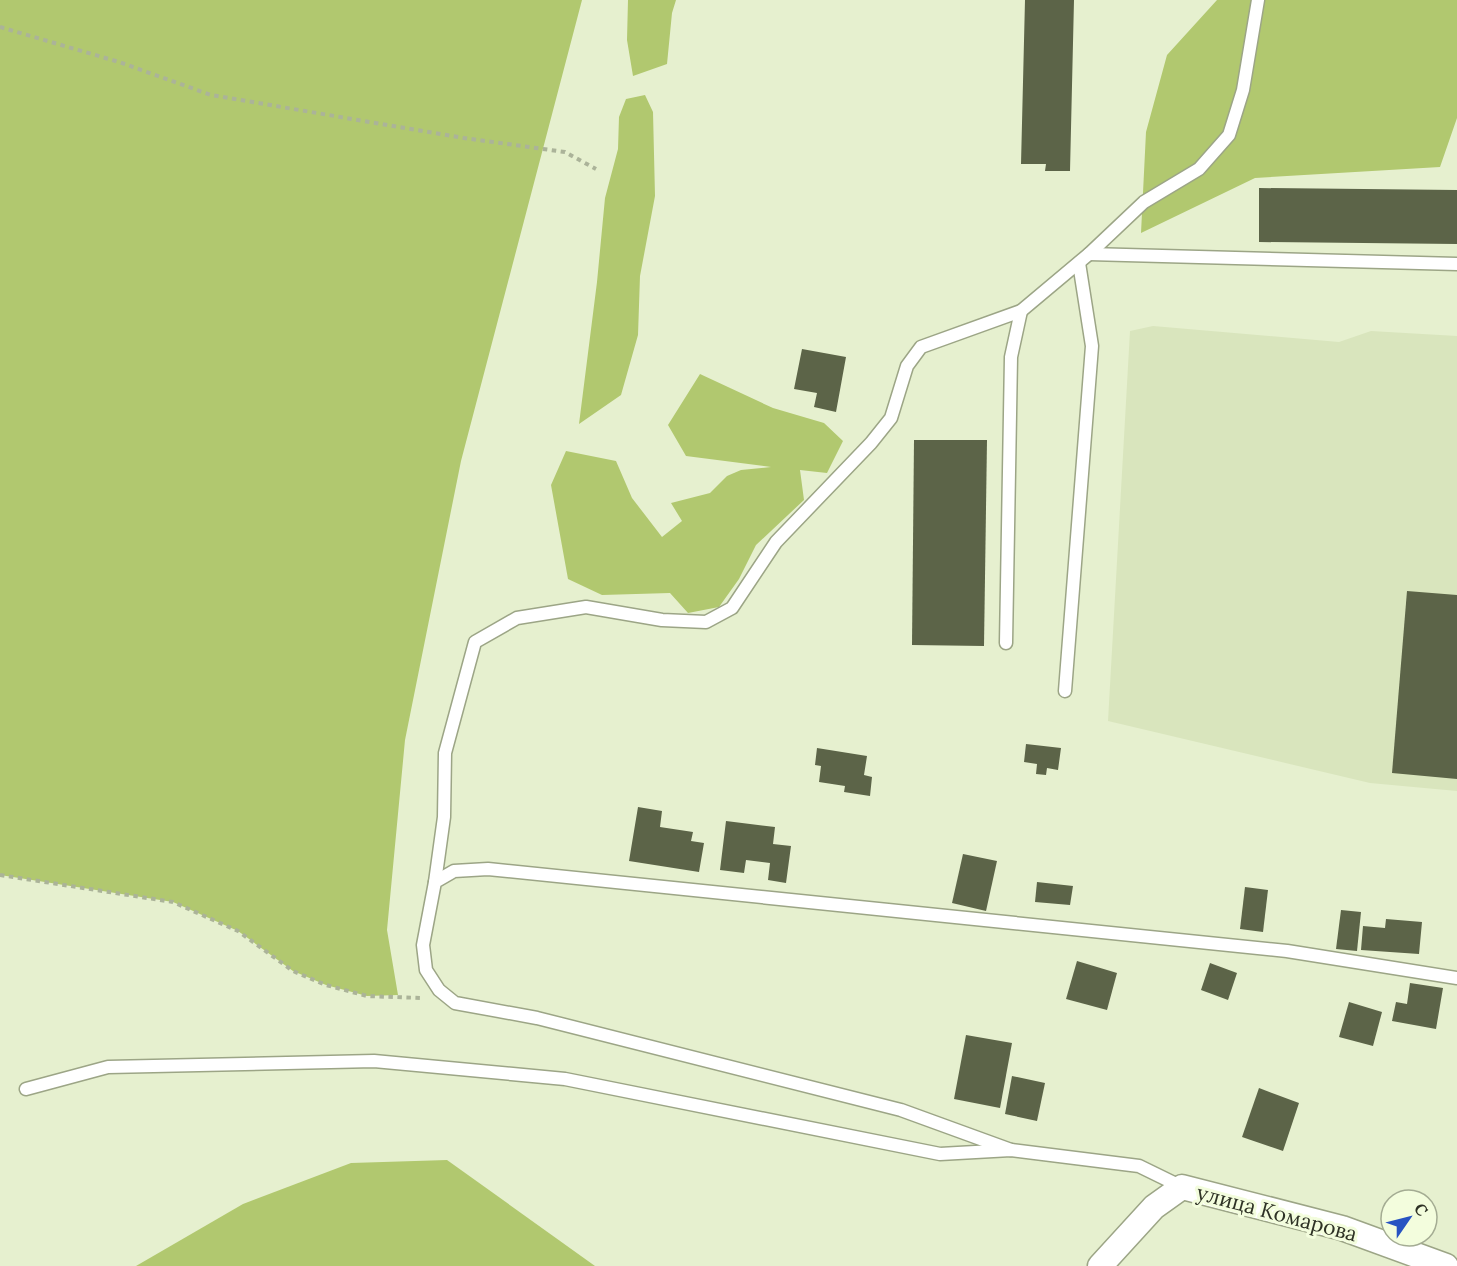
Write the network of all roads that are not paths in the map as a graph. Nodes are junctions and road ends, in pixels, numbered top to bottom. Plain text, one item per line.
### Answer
1 (1258, 0) edge
2 (1089, 254) junction
3 (1079, 263) junction
4 (1457, 264) edge
5 (1021, 311) junction
6 (1006, 643) dead end
7 (1065, 691) dead end
8 (435, 882) junction
9 (1457, 978) edge
10 (26, 1089) dead end
11 (1011, 1150) junction
12 (1182, 1187) junction
13 (1100, 1266) edge
14 (1446, 1266) edge

1 - 2 lane
2 - 3 lane
2 - 4 lane
3 - 5 lane
3 - 7 lane
5 - 6 lane
5 - 8 lane
8 - 9 lane
8 - 11 lane
10 - 11 lane
11 - 12 lane
12 - 13 street, улица Комарова
12 - 14 street, улица Комарова

